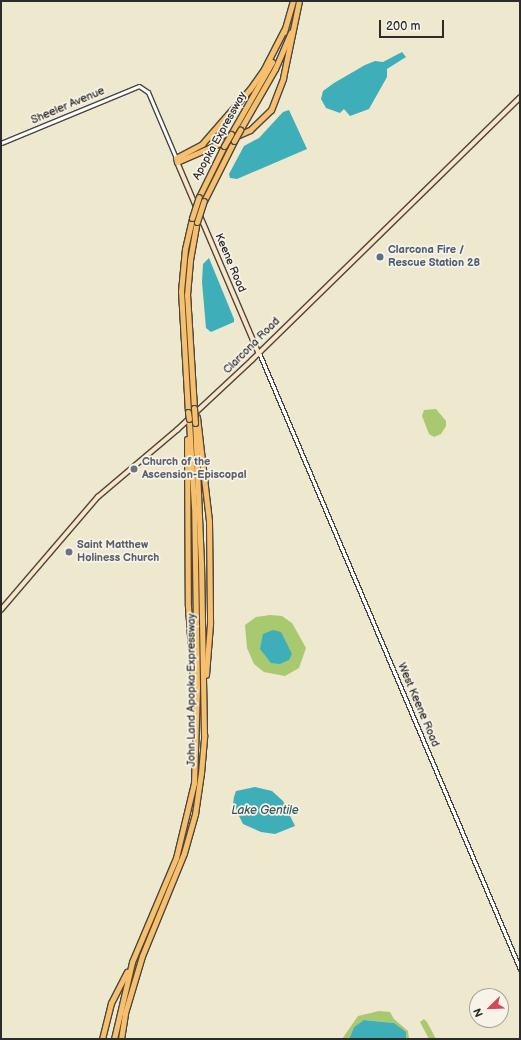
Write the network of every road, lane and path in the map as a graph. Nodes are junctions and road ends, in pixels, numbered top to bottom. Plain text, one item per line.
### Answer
1 (293, 1) edge
2 (299, 1) edge
3 (284, 30) junction
4 (142, 86) joint
5 (520, 98) edge
6 (1, 143) edge
7 (177, 160) junction
8 (259, 353) junction
9 (196, 422) junction
10 (188, 430) junction
11 (299, 447) joint
12 (1, 610) edge
13 (204, 700) junction
14 (197, 710) junction
15 (199, 764) junction
16 (132, 962) junction
17 (520, 970) edge
18 (102, 1039) edge
19 (114, 1039) edge
20 (122, 1039) edge

1 - 3 highway, Apopka Expressway
2 - 7 highway
2 - 9 highway, Apopka Expressway, bridge
3 - 7 highway
3 - 10 highway, Apopka Expressway, bridge
4 - 6 street, Sheeler Avenue
4 - 7 street, Keene Road
5 - 8 main road, Clarcona Road
7 - 8 main road, Keene Road
8 - 11 street, Keene Road
8 - 12 main road, Clarcona Road
9 - 13 highway, John Land Apopka Expressway
9 - 13 highway
10 - 14 highway, John Land Apopka Expressway
10 - 14 highway
11 - 17 street, West Keene Road
13 - 15 highway, John Land Apopka Expressway
14 - 15 highway, John Land Apopka Expressway
15 - 16 highway, John Land Apopka Expressway
15 - 20 highway, John Land Apopka Expressway
16 - 18 highway
16 - 19 highway, John Land Apopka Expressway

